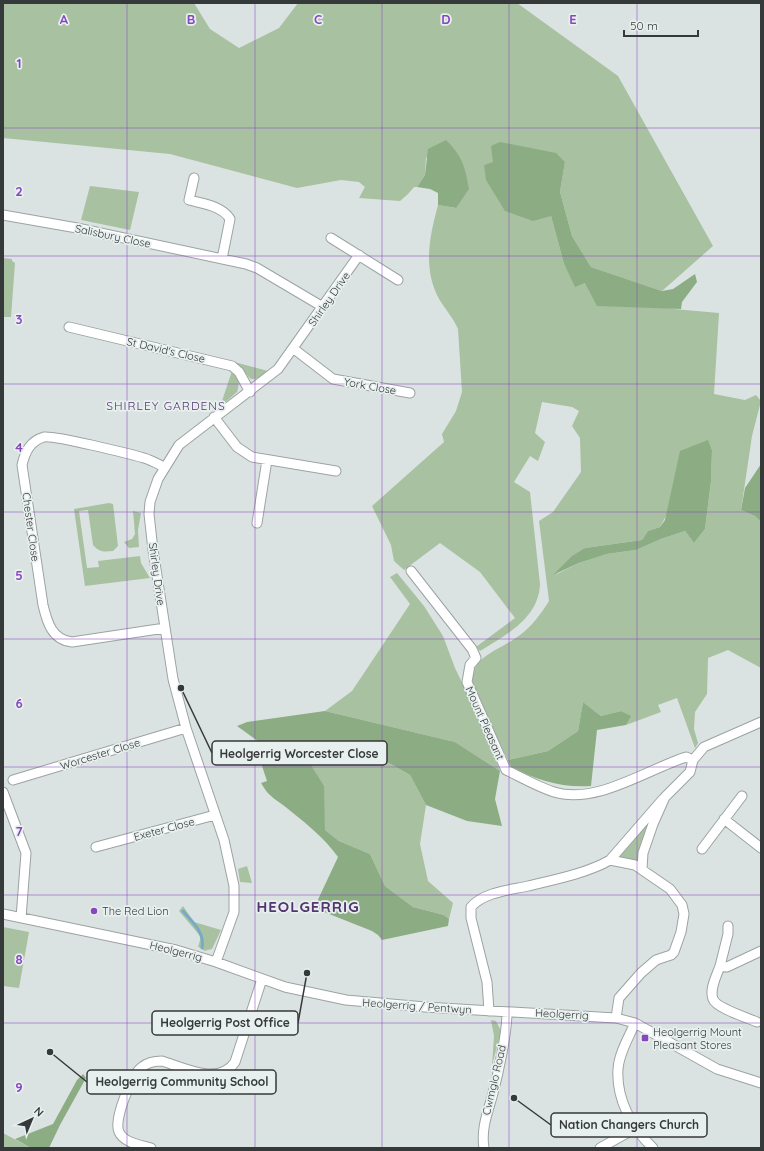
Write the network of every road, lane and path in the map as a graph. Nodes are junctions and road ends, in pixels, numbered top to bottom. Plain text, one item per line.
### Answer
1 (194, 178) dead end
2 (3, 215) edge
3 (331, 238) dead end
4 (360, 255) junction
5 (222, 259) junction
6 (398, 280) dead end
7 (323, 308) junction
8 (70, 327) dead end
9 (294, 349) junction
10 (250, 392) junction
11 (410, 393) dead end
12 (214, 417) junction
13 (267, 460) junction
14 (164, 467) junction
15 (336, 471) dead end
16 (257, 523) dead end
17 (412, 571) dead end
18 (165, 628) junction
19 (761, 722) edge
20 (186, 728) junction
21 (693, 760) junction
22 (13, 780) dead end
23 (3, 792) edge
24 (742, 796) dead end
25 (665, 797) junction
26 (216, 815) junction
27 (724, 819) junction
28 (96, 847) dead end
29 (761, 848) edge
30 (702, 849) dead end
31 (610, 860) junction
32 (642, 869) junction
33 (3, 914) edge
34 (21, 918) junction
35 (728, 926) dead end
36 (761, 951) edge
37 (216, 962) junction
38 (720, 966) junction
39 (262, 979) junction
40 (346, 1000) joint
41 (489, 1010) junction
42 (507, 1012) junction
43 (616, 1018) junction
44 (757, 1022) dead end
45 (635, 1023) junction
46 (761, 1083) edge
47 (636, 1128) junction
48 (151, 1148) edge
49 (484, 1148) edge
50 (600, 1148) edge
51 (653, 1148) edge

1 - 5 street
2 - 5 street, Salisbury Close
3 - 4 street
4 - 6 street
4 - 7 street, Shirley Drive
5 - 7 street, Salisbury Close
7 - 9 street, Shirley Drive
8 - 10 street, St David's Close
9 - 10 street, Shirley Drive
9 - 11 street, York Close
10 - 12 street, Shirley Drive
12 - 13 street
12 - 14 street, Shirley Drive
13 - 15 street
13 - 16 street
14 - 18 street, Shirley Drive
14 - 18 street, Chester Close
17 - 21 street, Mount Pleasant
18 - 20 street, Shirley Drive
19 - 21 street
20 - 22 street, Worcester Close
20 - 26 street, Shirley Drive
21 - 25 street
23 - 34 street
24 - 27 street
25 - 31 street
25 - 32 street
26 - 28 street, Exeter Close
26 - 37 street, Shirley Drive
27 - 29 street
27 - 30 street
31 - 32 street
31 - 41 street
32 - 43 street
33 - 34 street, Heolgerrig
34 - 37 street, Heolgerrig
35 - 38 street
36 - 38 street
37 - 39 street, Heolgerrig
38 - 44 street
39 - 40 street, Heolgerrig
39 - 48 street
40 - 41 street, Heolgerrig / Pentwyn
41 - 42 street, Heolgerrig
42 - 43 street, Heolgerrig
42 - 49 street, Cwmglo Road
43 - 45 street, Heolgerrig
45 - 46 street, Heolgerrig
45 - 47 street
47 - 50 street
47 - 51 street

